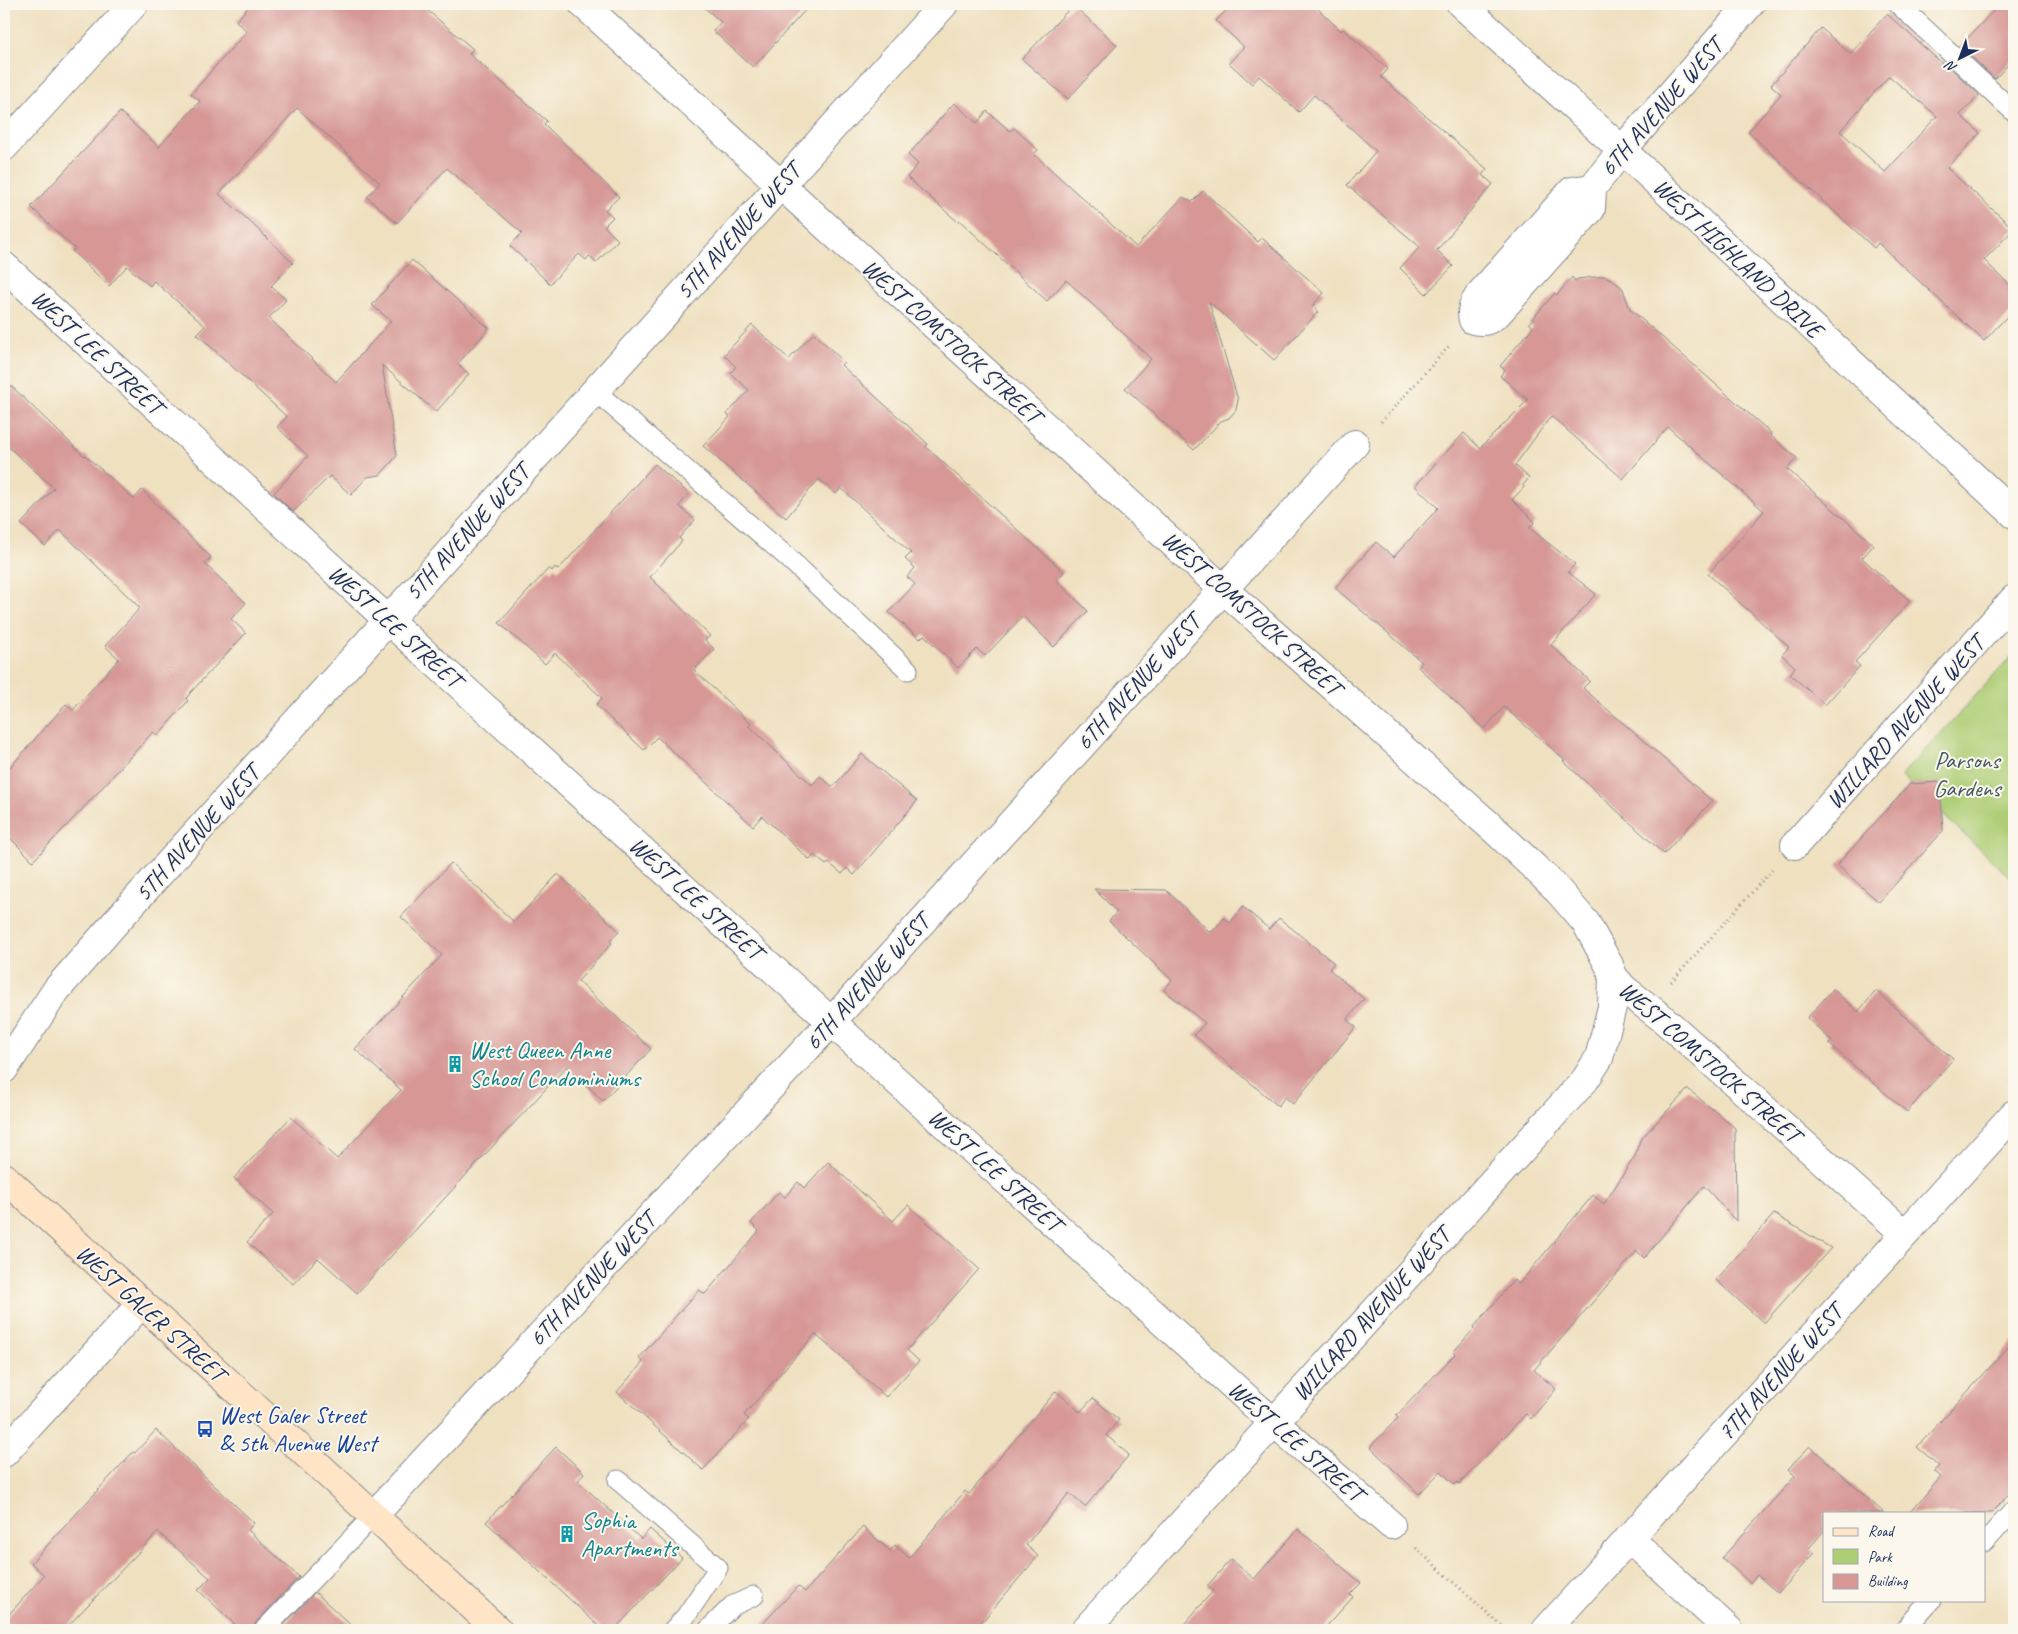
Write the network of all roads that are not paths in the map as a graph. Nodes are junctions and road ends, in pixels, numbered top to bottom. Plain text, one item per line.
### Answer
1 (134, 4) edge
2 (583, 4) edge
3 (944, 4) edge
4 (1461, 4) edge
5 (1750, 4) edge
6 (1898, 4) edge
7 (2014, 112) edge
8 (4, 147) edge
9 (1622, 150) junction
10 (780, 184) junction
11 (1592, 188) junction
12 (4, 266) edge
13 (594, 390) junction
14 (1355, 444) dead end
15 (2014, 514) edge
16 (1223, 589) junction
17 (2014, 599) edge
18 (388, 620) junction
19 (908, 670) dead end
20 (1786, 854) road end
21 (1613, 976) junction
22 (832, 1021) junction
23 (4, 1069) edge
24 (2014, 1114) edge
25 (4, 1177) edge
26 (1905, 1234) junction
27 (141, 1304) junction
28 (1273, 1422) junction
29 (4, 1453) edge
30 (618, 1480) dead end
31 (2014, 1510) edge
32 (374, 1515) junction
33 (1391, 1525) dead end
34 (1629, 1538) junction
35 (1986, 1541) edge
36 (754, 1596) dead end
37 (1930, 1602) edge
38 (264, 1630) edge
39 (498, 1630) edge
40 (673, 1630) edge
41 (708, 1630) edge
42 (1085, 1630) edge
43 (1546, 1630) edge
44 (1729, 1630) edge
45 (1904, 1630) edge

1 - 8 street
2 - 10 street, WEST COMSTOCK STREET
3 - 10 street, 5TH AVENUE WEST
4 - 9 street, WEST HIGHLAND DRIVE
5 - 9 street, 6TH AVENUE WEST
6 - 7 lane
9 - 11 street, 6TH AVENUE WEST
9 - 15 street, WEST HIGHLAND DRIVE
10 - 13 street, 5TH AVENUE WEST
10 - 16 street, WEST COMSTOCK STREET
11 - 11 street, 6TH AVENUE WEST
12 - 18 street, WEST LEE STREET
13 - 18 street, 5TH AVENUE WEST
13 - 19 lane
14 - 16 street, 6TH AVENUE WEST
16 - 21 street, WEST COMSTOCK STREET
16 - 22 street, 6TH AVENUE WEST
17 - 20 street, WILLARD AVENUE WEST
18 - 22 street, WEST LEE STREET
18 - 23 street, 5TH AVENUE WEST
21 - 26 street, WEST COMSTOCK STREET
21 - 28 street, WILLARD AVENUE WEST
22 - 28 street, WEST LEE STREET
22 - 32 street, 6TH AVENUE WEST
24 - 26 street, 7TH AVENUE WEST
25 - 27 street, WEST GALER STREET
26 - 34 street, 7TH AVENUE WEST
27 - 29 street
27 - 32 street, WEST GALER STREET
28 - 33 street, WEST LEE STREET
28 - 42 street, WILLARD AVENUE WEST
30 - 40 lane
31 - 35 lane
32 - 38 lane
32 - 39 street, WEST GALER STREET
34 - 43 street, 7TH AVENUE WEST
34 - 44 street
36 - 41 lane
37 - 45 lane

